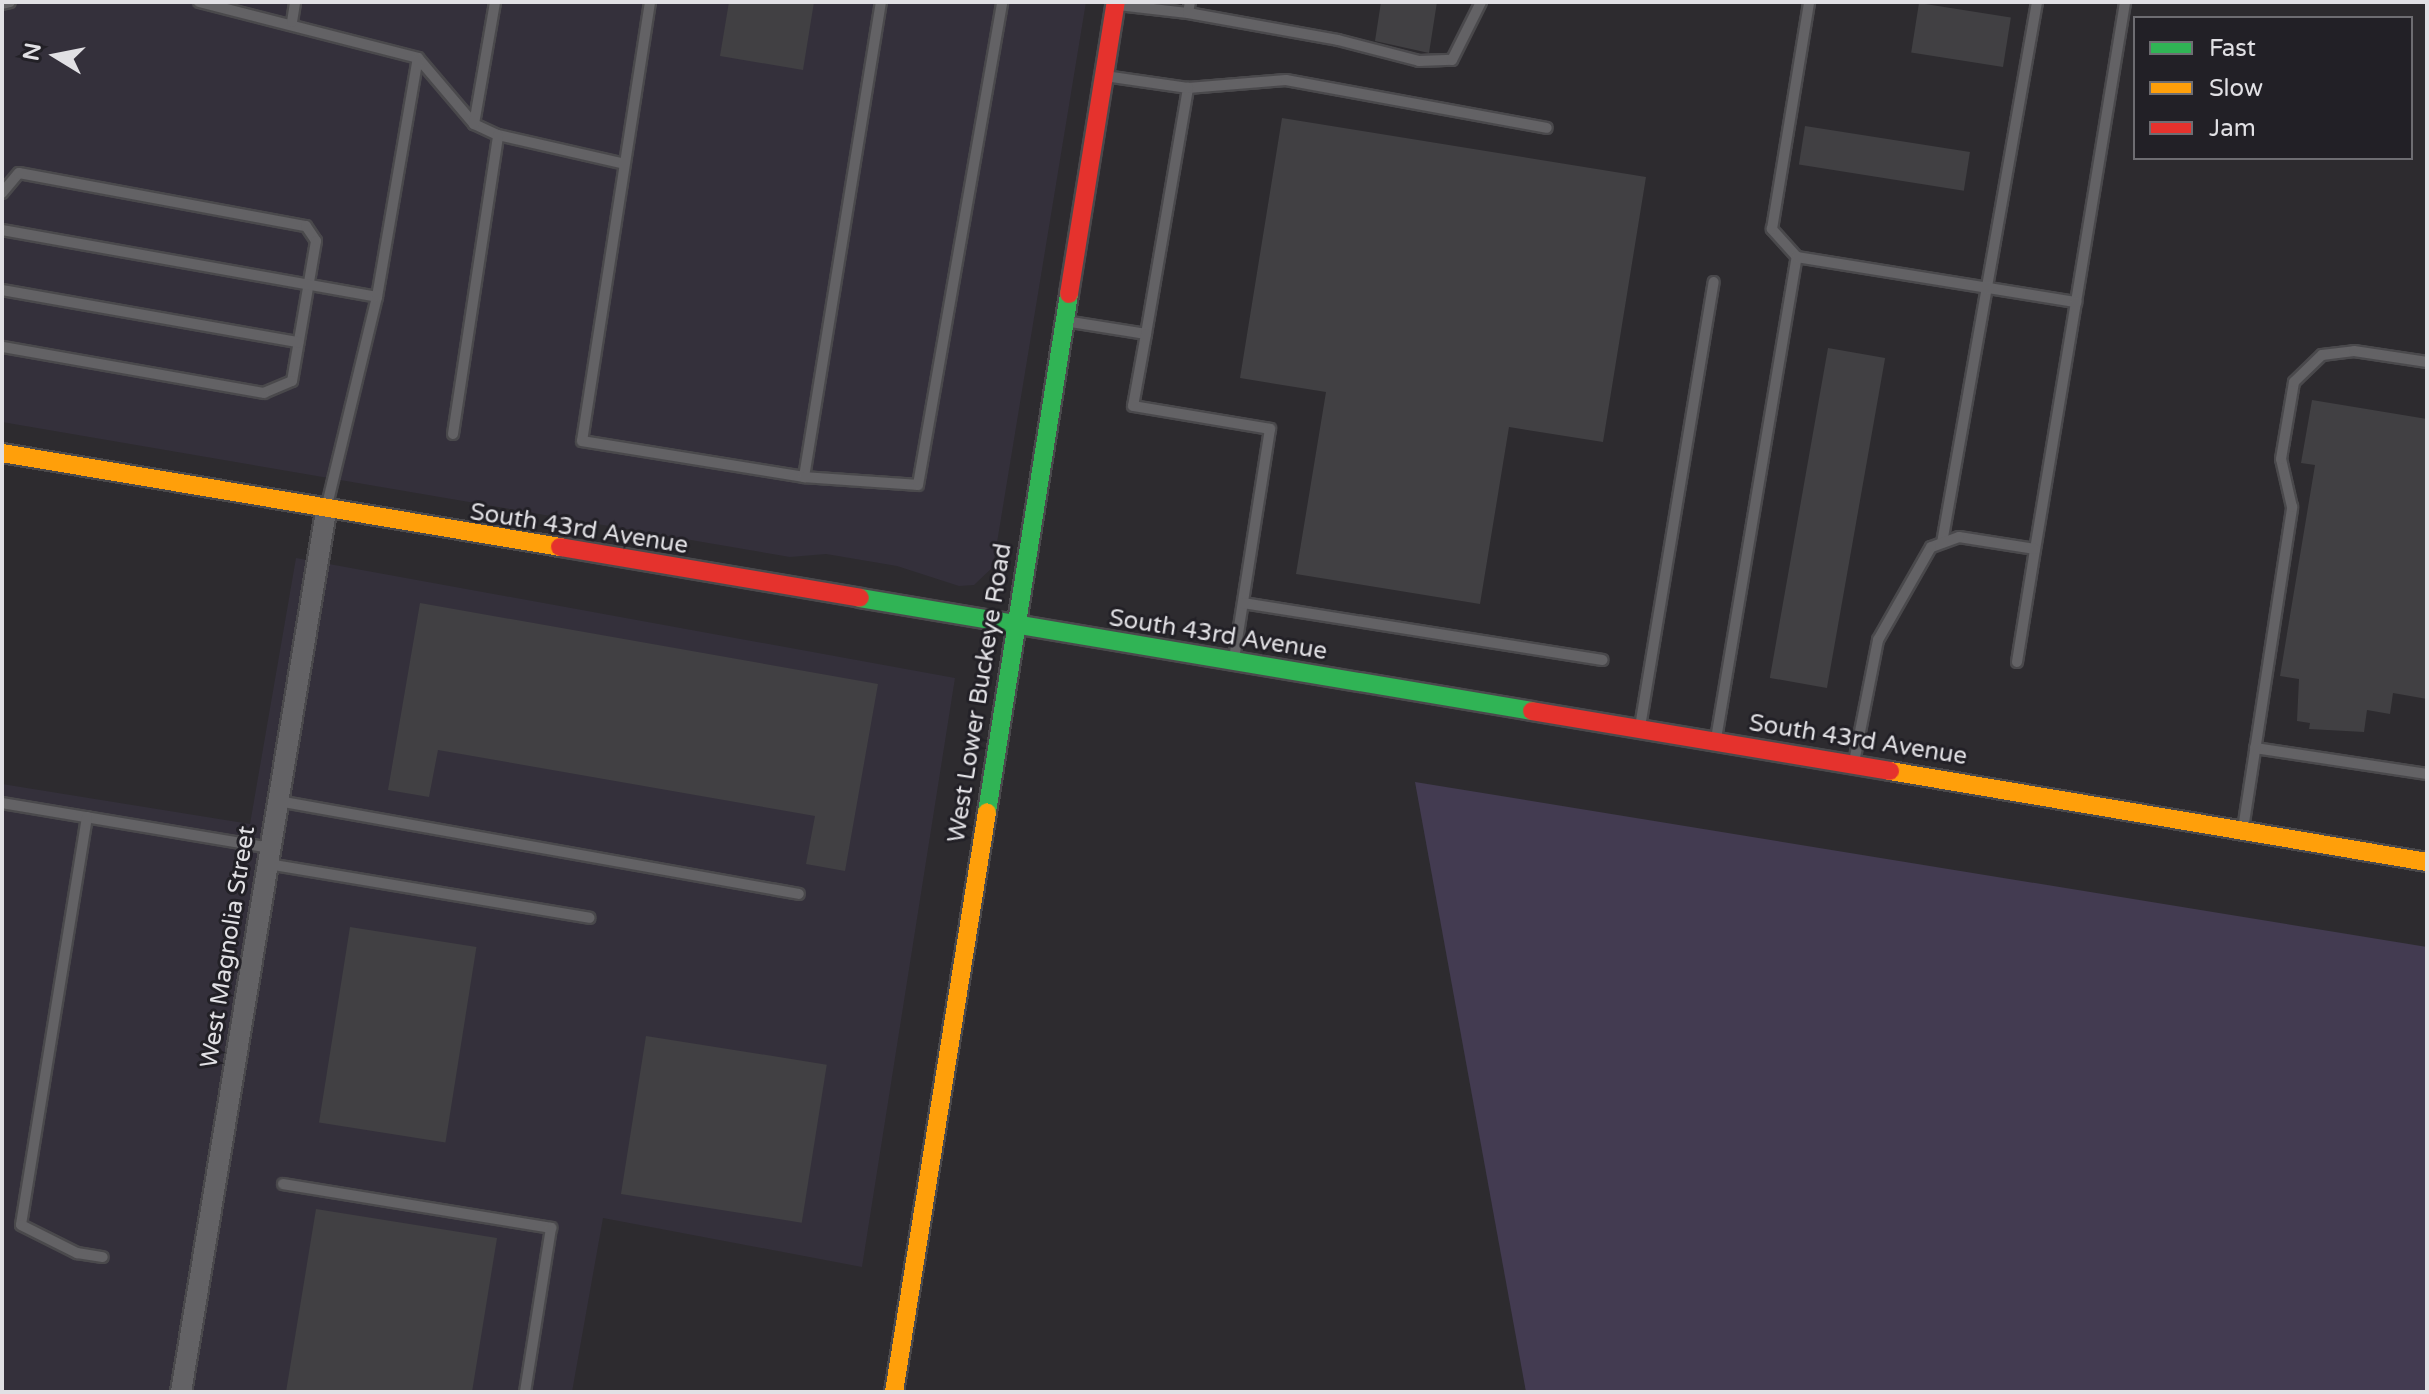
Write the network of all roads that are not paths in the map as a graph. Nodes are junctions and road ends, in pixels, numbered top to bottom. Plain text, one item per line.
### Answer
1 (10, 2) edge
2 (199, 2) edge
3 (295, 2) edge
4 (495, 2) edge
5 (650, 2) edge
6 (881, 2) edge
7 (1002, 2) edge
8 (1481, 2) edge
9 (1809, 2) edge
10 (2037, 2) edge
11 (2125, 2) edge
12 (2, 4) edge
13 (1116, 4) edge
14 (1189, 8) edge
15 (292, 22) junction
16 (418, 58) junction
17 (1103, 76) junction
18 (1188, 88) junction
19 (474, 124) junction
20 (1547, 128) dead end
21 (498, 135) junction
22 (621, 163) junction
23 (2, 193) edge
24 (2, 230) edge
25 (1797, 257) junction
26 (1714, 282) dead end
27 (308, 283) junction
28 (1987, 287) junction
29 (2, 290) edge
30 (377, 297) junction
31 (2076, 302) junction
32 (1064, 321) junction
33 (1146, 334) junction
34 (298, 342) junction
35 (2, 347) edge
36 (2427, 362) edge
37 (453, 434) dead end
38 (2, 453) edge
39 (804, 477) junction
40 (326, 511) junction
41 (1942, 543) junction
42 (2035, 549) junction
43 (1243, 603) junction
44 (1016, 625) junction
45 (1603, 660) dead end
46 (1233, 662) junction
47 (2017, 662) dead end
48 (1639, 729) junction
49 (1715, 741) junction
50 (2255, 748) junction
51 (1854, 764) junction
52 (2427, 774) edge
53 (278, 801) junction
54 (2, 803) edge
55 (87, 817) junction
56 (2243, 829) junction
57 (269, 856) junction
58 (2427, 862) edge
59 (799, 894) dead end
60 (589, 918) dead end
61 (283, 1184) dead end
62 (103, 1257) dead end
63 (181, 1392) edge
64 (525, 1392) edge
65 (894, 1392) edge

1 - 12 lane
2 - 15 lane
3 - 15 lane
4 - 19 lane
5 - 22 lane
6 - 39 lane
7 - 39 lane
8 - 14 lane
9 - 25 lane
10 - 28 lane
11 - 31 lane
13 - 14 lane
13 - 17 main road, West Lower Buckeye Road
15 - 16 lane
16 - 19 lane
16 - 30 lane
17 - 18 lane
17 - 32 main road, West Lower Buckeye Road
18 - 20 lane
18 - 33 lane
19 - 21 lane
21 - 22 lane
21 - 37 lane
22 - 39 lane
23 - 27 lane
24 - 27 lane
25 - 28 lane
25 - 49 lane
26 - 48 lane
27 - 30 lane
27 - 34 lane
28 - 31 lane
28 - 41 lane
29 - 34 lane
30 - 40 lane
31 - 42 lane
32 - 33 lane
32 - 44 main road, West Lower Buckeye Road
33 - 43 lane
34 - 35 lane
36 - 50 lane
38 - 40 main road, South 43rd Avenue
40 - 44 main road, South 43rd Avenue
40 - 53 street, West Magnolia Street
41 - 42 lane
41 - 51 lane
42 - 47 lane
43 - 45 lane
43 - 46 lane
44 - 46 main road, South 43rd Avenue
44 - 65 main road, West Lower Buckeye Road
46 - 48 main road, South 43rd Avenue
48 - 49 main road, South 43rd Avenue
49 - 51 main road, South 43rd Avenue
50 - 52 lane
50 - 56 lane
51 - 56 main road, South 43rd Avenue
53 - 57 street, West Magnolia Street
53 - 59 lane
54 - 55 lane
55 - 57 lane
55 - 62 lane
56 - 58 main road, South 43rd Avenue
57 - 60 lane
57 - 63 street, West Magnolia Street
61 - 64 lane

